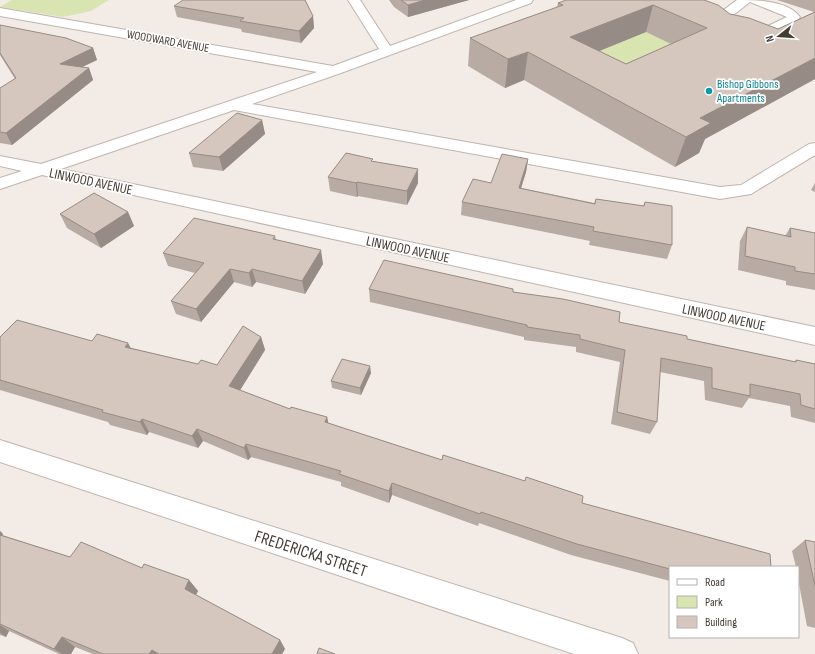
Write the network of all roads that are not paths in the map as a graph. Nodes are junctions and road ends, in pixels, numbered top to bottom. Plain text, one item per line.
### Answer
1 (354, 0) edge
2 (527, 0) edge
3 (745, 0) edge
4 (754, 0) edge
5 (0, 12) edge
6 (724, 36) edge
7 (738, 40) edge
8 (387, 51) junction
9 (336, 70) junction
10 (233, 105) junction
11 (815, 148) edge
12 (0, 161) edge
13 (41, 170) junction
14 (0, 184) edge
15 (815, 336) edge
16 (0, 451) edge
17 (622, 654) edge

1 - 8 street
2 - 8 street
3 - 6 street
4 - 7 street
5 - 9 street, WOODWARD AVENUE
8 - 9 street
9 - 10 street
10 - 11 street
10 - 13 street
12 - 13 street, LINWOOD AVENUE
13 - 14 street
13 - 15 street, LINWOOD AVENUE
16 - 17 street, FREDERICKA STREET

